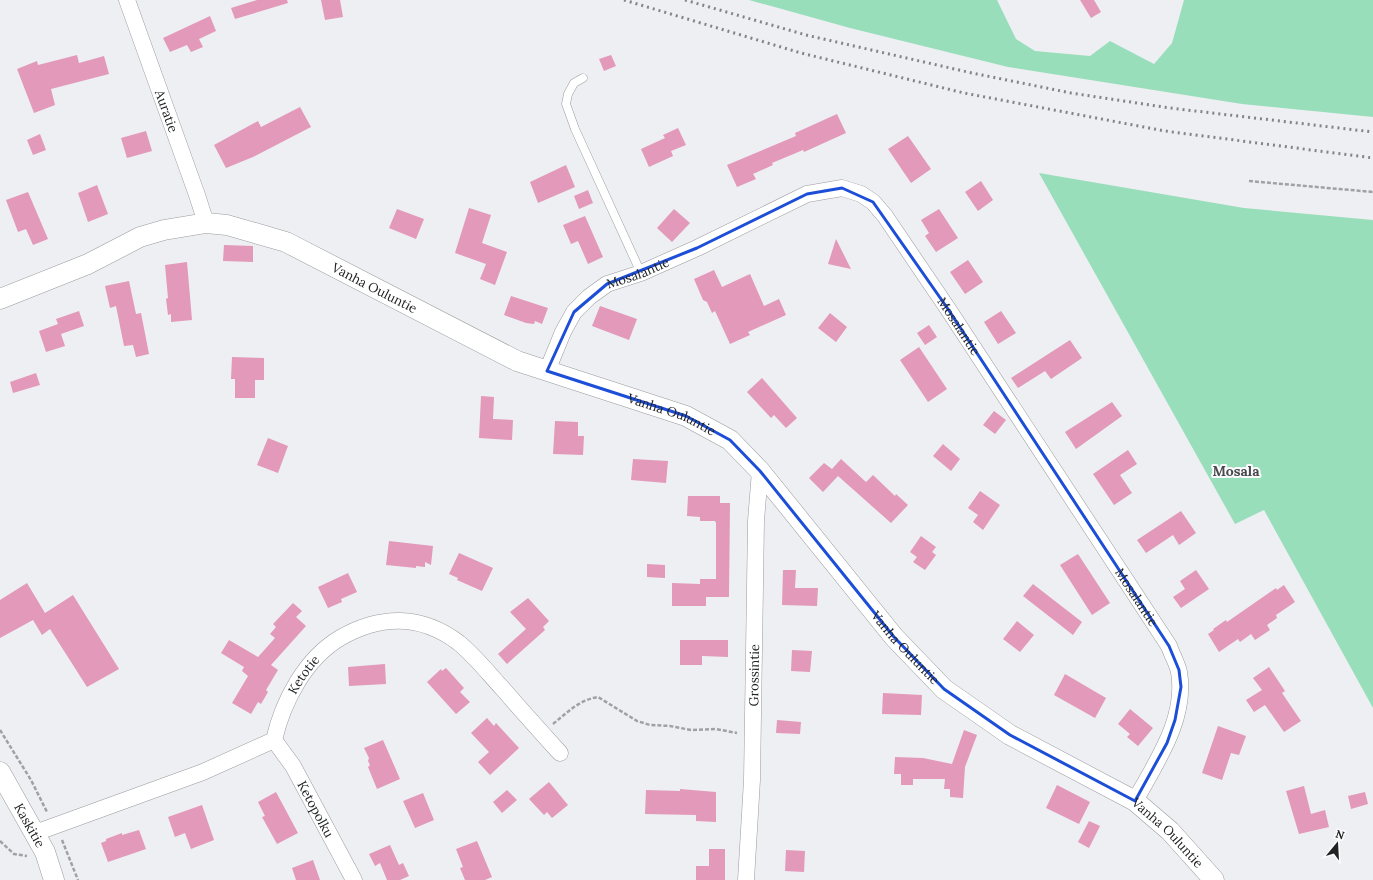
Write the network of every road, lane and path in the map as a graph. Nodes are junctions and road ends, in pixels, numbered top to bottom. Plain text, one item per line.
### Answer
1 (127, 0) edge
2 (582, 78) dead end
3 (1249, 181) dead end
4 (1373, 192) edge
5 (206, 223) junction
6 (640, 273) junction
7 (0, 299) edge
8 (547, 371) junction
9 (760, 470) junction
10 (0, 730) edge
11 (542, 734) junction
12 (752, 736) junction
13 (274, 740) junction
14 (560, 753) dead end
15 (0, 772) edge
16 (1135, 801) junction
17 (54, 825) junction
18 (35, 833) junction
19 (0, 841) edge
20 (51, 871) edge
21 (78, 880) edge
22 (354, 880) edge
23 (746, 880) edge
24 (1214, 880) edge

1 - 5 street, Auratie
2 - 6 lane
3 - 4 path
5 - 7 street, Vanha Ouluntie
5 - 8 street, Vanha Ouluntie
6 - 8 street, Mosalantie
6 - 16 street, Mosalantie
8 - 9 street, Vanha Ouluntie
9 - 12 street, Grossintie
9 - 16 street, Vanha Ouluntie
10 - 17 path
11 - 12 path
11 - 13 street, Ketotie
11 - 14 street, Ketotie
12 - 23 street, Grossintie
13 - 17 street
13 - 22 street, Ketopolku
15 - 18 street, Kaskitie
16 - 24 street, Vanha Ouluntie
17 - 18 street
17 - 21 path
18 - 20 street, Kaskitie
19 - 20 path

